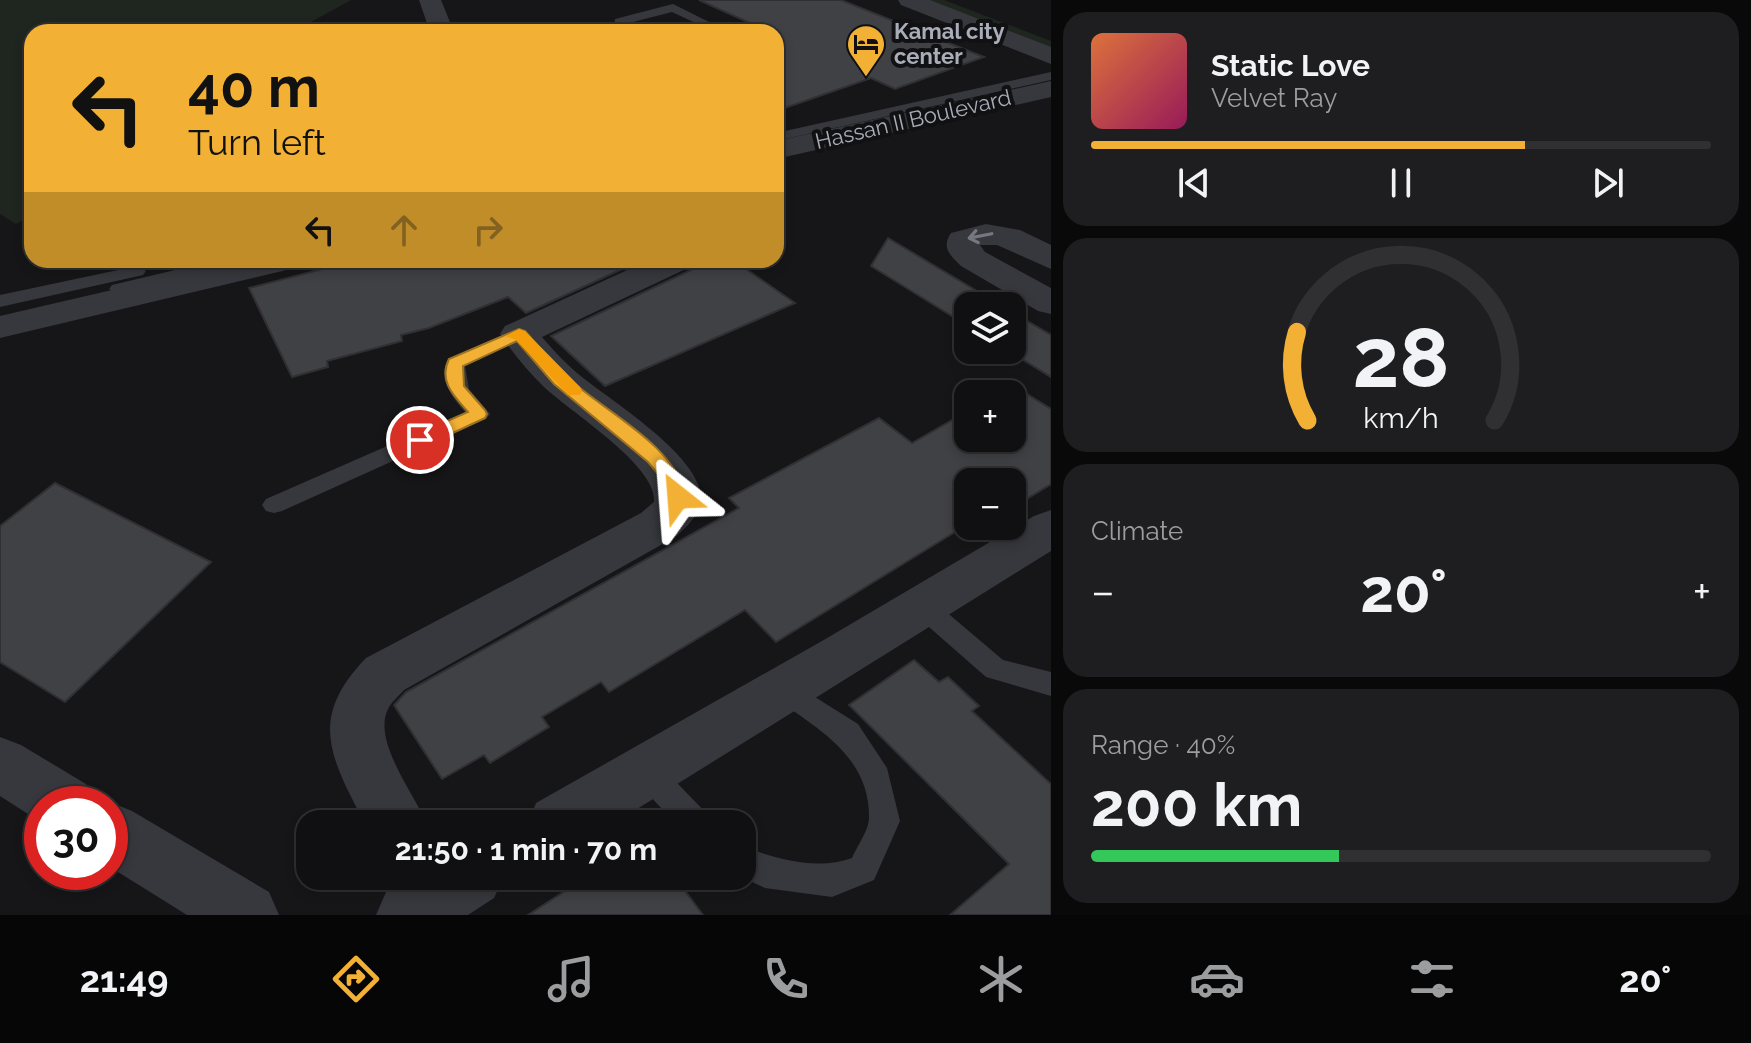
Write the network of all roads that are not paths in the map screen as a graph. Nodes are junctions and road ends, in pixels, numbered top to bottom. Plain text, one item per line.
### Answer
1 (430, 0) edge
2 (909, 0) edge
3 (961, 0) edge
4 (439, 24) edge
5 (619, 24) edge
6 (707, 24) edge
7 (1051, 34) edge
8 (1051, 56) edge
9 (1051, 70) edge
10 (1051, 76) edge
11 (1051, 89) edge
12 (784, 128) edge
13 (784, 135) edge
14 (784, 148) edge
15 (1051, 259) edge
16 (149, 268) edge
17 (205, 268) edge
18 (253, 268) edge
19 (661, 268) edge
20 (0, 301) edge
21 (1051, 303) edge
22 (0, 317) edge
23 (0, 327) edge
24 (519, 334) junction
25 (274, 505) dead end
26 (1046, 538) edge
27 (922, 606) junction
28 (1051, 684) edge
29 (783, 689) junction
30 (0, 764) edge
31 (646, 771) junction
32 (36, 786) edge
33 (390, 810) edge
34 (581, 810) edge
35 (683, 810) edge
36 (128, 843) edge
37 (756, 868) edge
38 (246, 915) edge

1 - 4 street
2 - 8 street
3 - 7 street
5 - 6 lane
9 - 12 lane
10 - 13 lane
11 - 14 street, Hassan II Boulevard
15 -> 21 street
16 - 20 lane
17 - 22 lane
18 - 23 street
19 - 24 street
24 - 25 lane
24 - 33 street
26 - 27 street
27 - 28 lane
27 - 29 street
29 - 31 street
29 - 37 lane
30 - 32 street
31 - 34 street
31 - 35 lane
36 - 38 street

